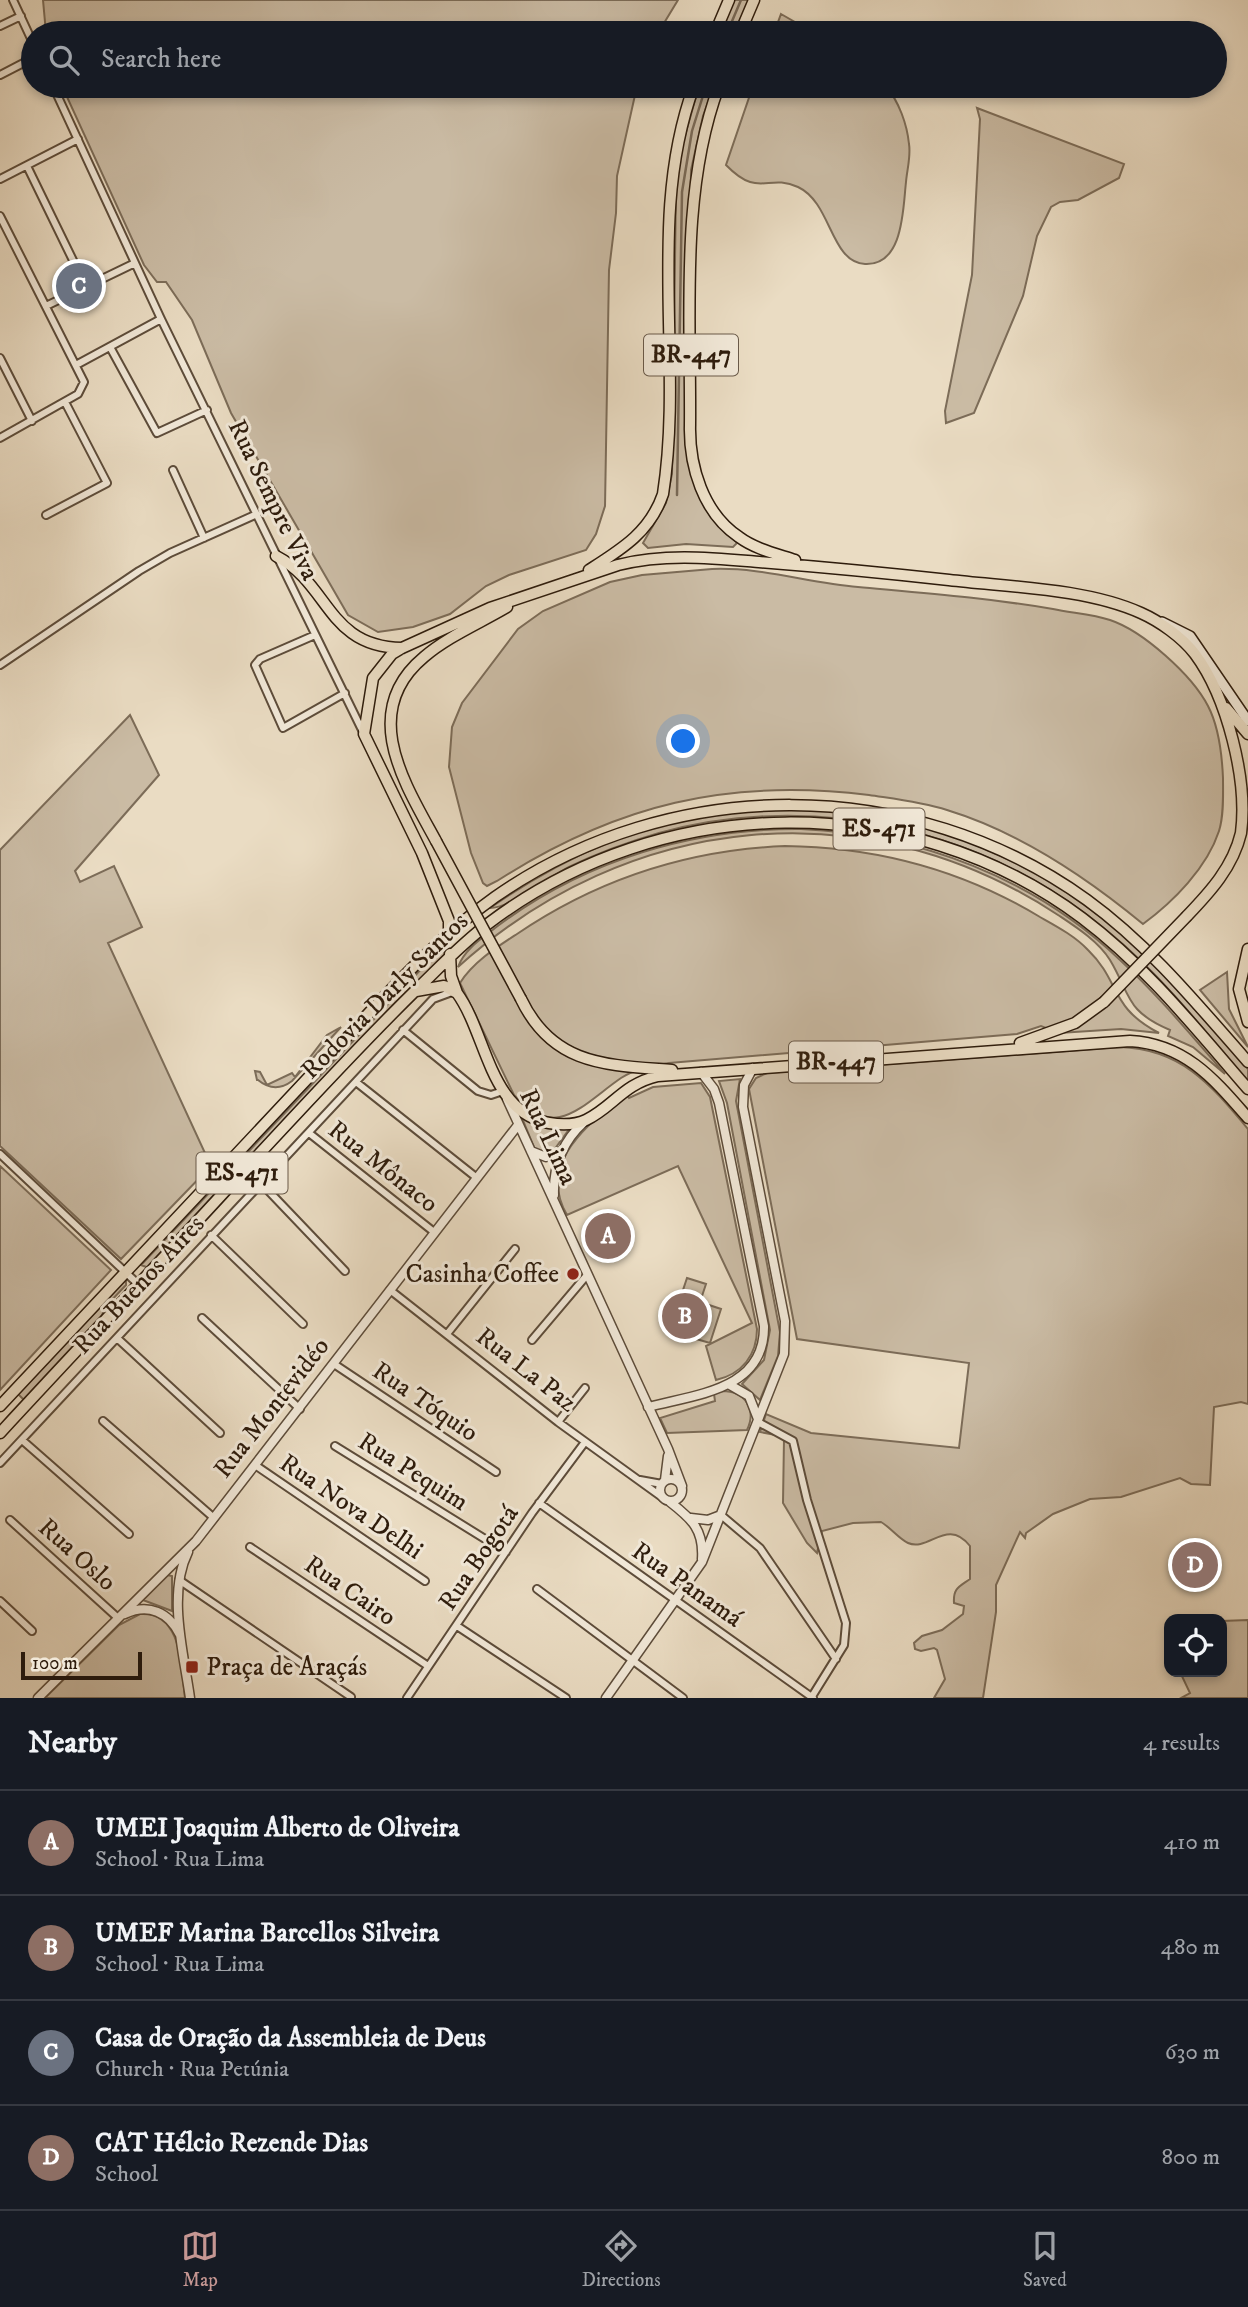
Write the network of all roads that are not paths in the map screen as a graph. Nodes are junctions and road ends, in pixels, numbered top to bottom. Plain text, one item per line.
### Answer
1 (13, 0) edge
2 (729, 0) edge
3 (754, 0) edge
4 (20, 16) junction
5 (22, 21) edge
6 (720, 21) edge
7 (745, 21) edge
8 (0, 26) edge
9 (21, 64) edge
10 (0, 75) edge
11 (59, 98) edge
12 (690, 98) edge
13 (716, 98) edge
14 (78, 139) junction
15 (27, 166) junction
16 (0, 179) edge
17 (0, 216) edge
18 (135, 263) junction
19 (86, 286) junction
20 (46, 306) junction
21 (161, 319) junction
22 (110, 346) junction
23 (0, 358) edge
24 (76, 365) junction
25 (65, 402) junction
26 (206, 410) junction
27 (32, 421) junction
28 (0, 438) edge
29 (173, 470) dead end
30 (257, 514) junction
31 (47, 515) dead end
32 (204, 538) junction
33 (276, 556) junction
34 (809, 565) junction
35 (577, 577) junction
36 (524, 595) junction
37 (1151, 619) junction
38 (315, 635) junction
39 (402, 648) junction
40 (0, 665) edge
41 (345, 693) junction
42 (1217, 697) junction
43 (1248, 721) edge
44 (364, 734) junction
45 (1248, 734) edge
46 (449, 934) junction
47 (1248, 949) edge
48 (450, 954) junction
49 (415, 991) junction
50 (459, 994) junction
51 (1248, 1022) edge
52 (403, 1030) junction
53 (972, 1052) junction
54 (1248, 1062) edge
55 (753, 1068) junction
56 (701, 1072) junction
57 (356, 1082) junction
58 (1248, 1089) edge
59 (503, 1091) junction
60 (1248, 1118) edge
61 (589, 1119) junction
62 (518, 1125) junction
63 (309, 1133) junction
64 (529, 1149) junction
65 (563, 1149) junction
66 (0, 1154) edge
67 (477, 1178) junction
68 (261, 1183) junction
69 (555, 1201) junction
70 (434, 1232) junction
71 (211, 1235) junction
72 (515, 1249) dead end
73 (345, 1271) dead end
74 (125, 1272) junction
75 (587, 1275) junction
76 (139, 1285) junction
77 (390, 1290) junction
78 (202, 1318) dead end
79 (303, 1324) dead end
80 (447, 1334) junction
81 (117, 1338) junction
82 (532, 1340) dead end
83 (334, 1364) junction
84 (730, 1385) junction
85 (585, 1388) dead end
86 (0, 1406) edge
87 (648, 1407) junction
88 (299, 1409) junction
89 (103, 1421) dead end
90 (558, 1422) junction
91 (758, 1422) junction
92 (0, 1433) edge
93 (220, 1433) dead end
94 (22, 1440) junction
95 (585, 1442) junction
96 (335, 1446) dead end
97 (668, 1449) junction
98 (0, 1463) edge
99 (255, 1465) junction
100 (496, 1472) dead end
101 (638, 1480) junction
102 (664, 1482) junction
103 (682, 1490) junction
104 (668, 1501) junction
105 (539, 1503) junction
106 (721, 1515) junction
107 (214, 1518) junction
108 (690, 1518) junction
109 (10, 1520) dead end
110 (129, 1534) dead end
111 (195, 1541) junction
112 (250, 1547) dead end
113 (506, 1552) junction
114 (702, 1562) junction
115 (179, 1580) junction
116 (425, 1581) dead end
117 (537, 1589) dead end
118 (0, 1601) edge
119 (675, 1601) junction
120 (118, 1618) junction
121 (457, 1626) junction
122 (32, 1631) dead end
123 (183, 1644) junction
124 (836, 1659) junction
125 (632, 1661) junction
126 (428, 1666) junction
127 (351, 1697) edge
128 (37, 1698) edge
129 (190, 1698) edge
130 (407, 1698) edge
131 (566, 1698) edge
132 (606, 1698) edge
133 (683, 1698) edge
134 (812, 1698) edge

1 - 4 street
2 - 6 main road
3 - 7 main road
4 - 5 street
4 - 8 street
9 - 10 street
11 - 14 street, Rua Sempre Viva
12 - 35 main road, BR-447
13 - 34 main road, BR-447
14 - 15 street
14 - 18 street, Rua Sempre Viva
15 - 16 street
15 - 19 street
17 - 20 street
18 - 19 street
18 - 21 street, Rua Sempre Viva
19 - 20 street
20 - 24 street
21 - 22 street
21 - 26 street, Rua Sempre Viva
22 - 24 street
22 - 26 street
23 - 27 street
24 - 25 street
25 - 27 street
25 - 31 street
26 - 30 street, Rua Sempre Viva
27 - 28 street
29 - 32 street
30 - 32 street
30 - 33 street, Rua Sempre Viva
32 - 40 street
33 - 38 street, Rua Sempre Viva
33 - 39 main road
34 - 35 main road, BR-447
34 - 37 main road, BR-447
35 - 36 main road, BR-447
36 - 39 main road, BR-447
36 - 56 main road, BR-447, bridge
37 - 42 main road, BR-447
37 - 43 main road
38 - 41 street, Rua Sempre Viva
38 - 41 street
39 - 44 main road, BR-447
41 - 44 street, Rua Sempre Viva
42 - 45 main road, BR-447
42 - 53 main road, BR-447, bridge
44 - 46 main road, Rua Sempre Viva
46 - 54 main road, Rodovia Darly Santos / ES-471
46 - 74 main road, Rodovia Darly Santos / ES-471
47 - 51 main road
48 - 49 main road, Rodovia Darly Santos / ES-471
48 - 50 main road, Rua Lima
48 - 58 main road, Rodovia Darly Santos / ES-471
49 - 50 main road
49 - 76 main road, Rodovia Darly Santos / ES-471
50 - 52 street, Rua Buenos Aires
50 - 59 main road, Rua Lima
52 - 57 street, Rua Buenos Aires
52 - 59 street
53 - 55 main road, BR-447
53 - 60 main road
55 - 56 main road, BR-447
55 - 91 street
56 - 61 main road
56 - 84 street
57 - 63 street, Rua Buenos Aires
57 - 67 street
59 - 61 main road
59 - 62 street, Rua Lima
61 - 65 street
62 - 64 street, Rua Lima
62 - 67 street, Rua Montevidéo
63 - 68 street, Rua Buenos Aires
63 - 70 street, Rua Mônaco
64 - 65 street
64 - 69 street, Rua Lima
65 - 69 street
66 - 74 street
67 - 70 street, Rua Montevidéo
68 - 71 street, Rua Buenos Aires
68 - 73 street
69 - 75 street, Rua Lima
70 - 77 street, Rua Montevidéo
71 - 79 street
71 - 81 street, Rua Buenos Aires
72 - 80 street
74 - 76 street
74 - 86 main road, Rodovia Darly Santos / ES-471
75 - 82 street
75 - 87 street, Rua Lima
76 - 92 main road, Rodovia Darly Santos / ES-471
77 - 80 street, Rua La Paz
77 - 83 street, Rua Montevidéo
78 - 88 street
80 - 90 street, Rua La Paz
81 - 93 street
81 - 94 street, Rua Buenos Aires
83 - 88 street, Rua Montevidéo
83 - 100 street, Rua Tóquio
84 - 87 street
84 - 91 street
85 - 90 street
87 - 97 street, Rua Lima
88 - 99 street, Rua Montevidéo
89 - 107 street
90 - 95 street, Rua La Paz
91 - 106 street
91 - 124 street
94 - 98 street, Rua Buenos Aires
94 - 110 street
95 - 101 street, Rua La Paz
95 - 105 street, Rua Bogotá
96 - 113 street, Rua Pequim
97 - 102 street
97 - 103 street, Rua Lima
99 - 107 street, Rua Montevidéo
99 - 116 street, Rua Nova Delhi
101 - 102 street, Rua La Paz
101 - 104 street, Rua La Paz
102 - 103 street
102 - 104 street
103 - 104 street
103 - 108 street
104 - 108 street, Rua La Paz
105 - 113 street, Rua Bogotá
105 - 119 street, Rua Panamá
106 - 108 street
106 - 114 street
106 - 124 street
107 - 111 street, Rua Montevidéo
108 - 114 street
109 - 120 street, Rua Oslo
111 - 115 street
111 - 120 street, Rua Montevidéo
112 - 126 street, Rua Cairo
113 - 121 street, Rua Bogotá
114 - 119 street
115 - 123 street
115 - 127 street
117 - 125 street
118 - 122 street
119 - 125 street
119 - 134 street, Rua Panamá
120 - 123 street
120 - 128 street, Rua Montevidéo
121 - 126 street, Rua Bogotá
121 - 131 street
123 - 129 street
124 - 134 street
125 - 132 street
125 - 133 street
126 - 130 street, Rua Bogotá

